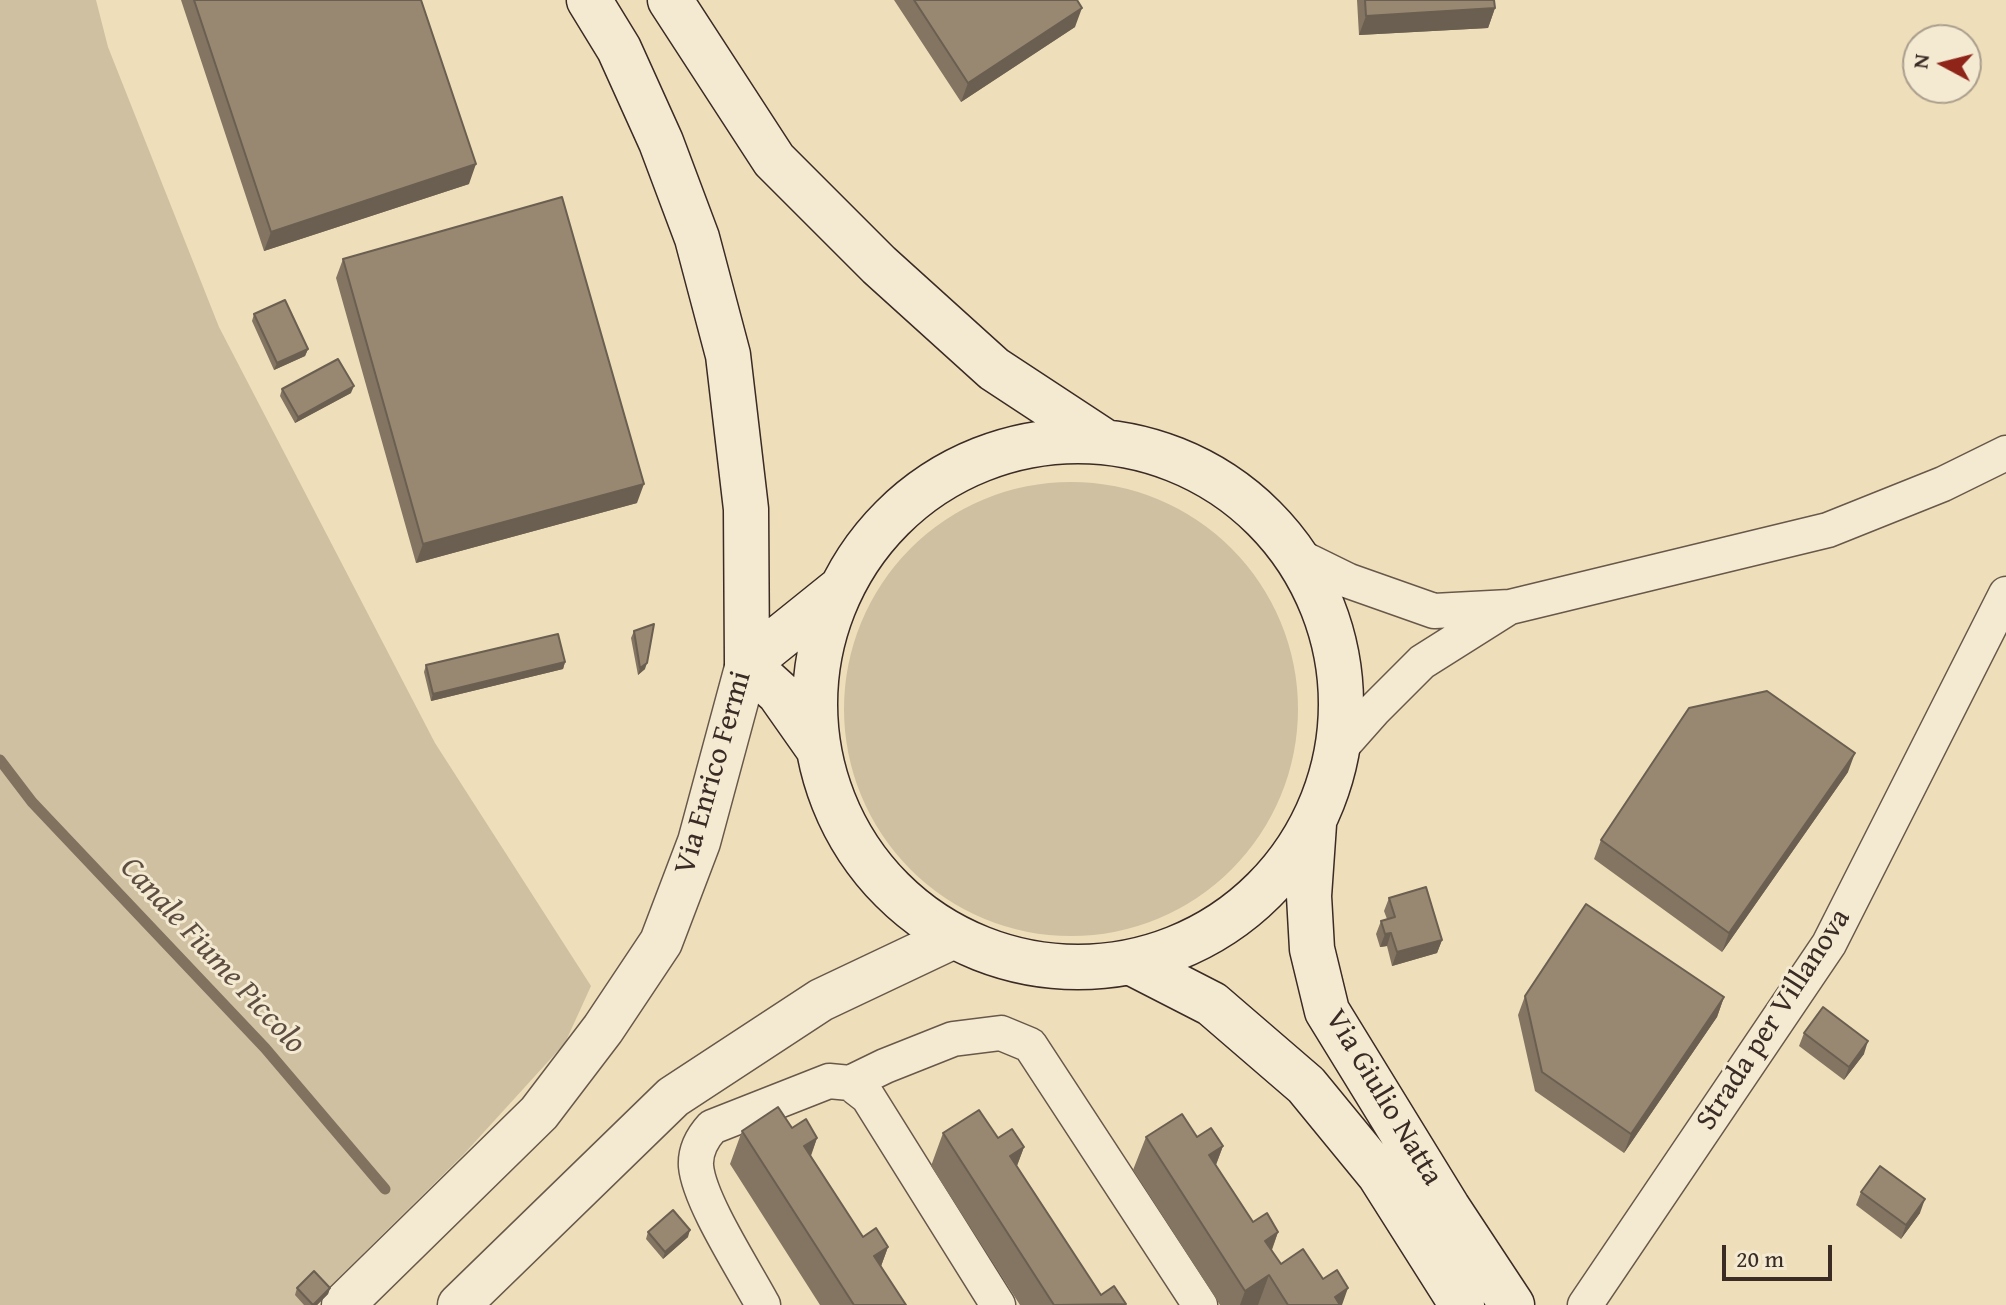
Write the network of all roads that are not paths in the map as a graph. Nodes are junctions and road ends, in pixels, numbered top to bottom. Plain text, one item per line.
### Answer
1 (589, 0) edge
2 (670, 0) edge
3 (1102, 440) junction
4 (2006, 453) edge
5 (1294, 554) junction
6 (839, 590) junction
7 (2006, 594) edge
8 (1510, 607) junction
9 (747, 664) junction
10 (817, 747) junction
11 (1335, 754) junction
12 (1314, 824) junction
13 (952, 938) junction
14 (1134, 964) junction
15 (850, 1083) junction
16 (343, 1305) edge
17 (459, 1305) edge
18 (763, 1305) edge
19 (998, 1305) edge
20 (1200, 1305) edge
21 (1462, 1305) edge
22 (1512, 1305) edge
23 (1585, 1305) edge

1 - 9 main road, Via Enrico Fermi
2 - 3 main road
3 - 5 main road
3 - 6 main road
4 - 8 street
5 - 8 street
5 - 11 main road
6 - 9 main road
6 - 10 main road
7 - 23 street, Strada per Villanova
8 - 11 street
9 - 10 main road
9 - 16 street, Via Enrico Fermi
10 - 13 main road
11 - 12 main road
12 - 14 main road
12 - 22 main road, Via Giulio Natta
13 - 14 main road
13 - 17 street
14 - 21 main road, Via Giulio Natta
15 - 18 street
15 - 19 street
15 - 20 street

